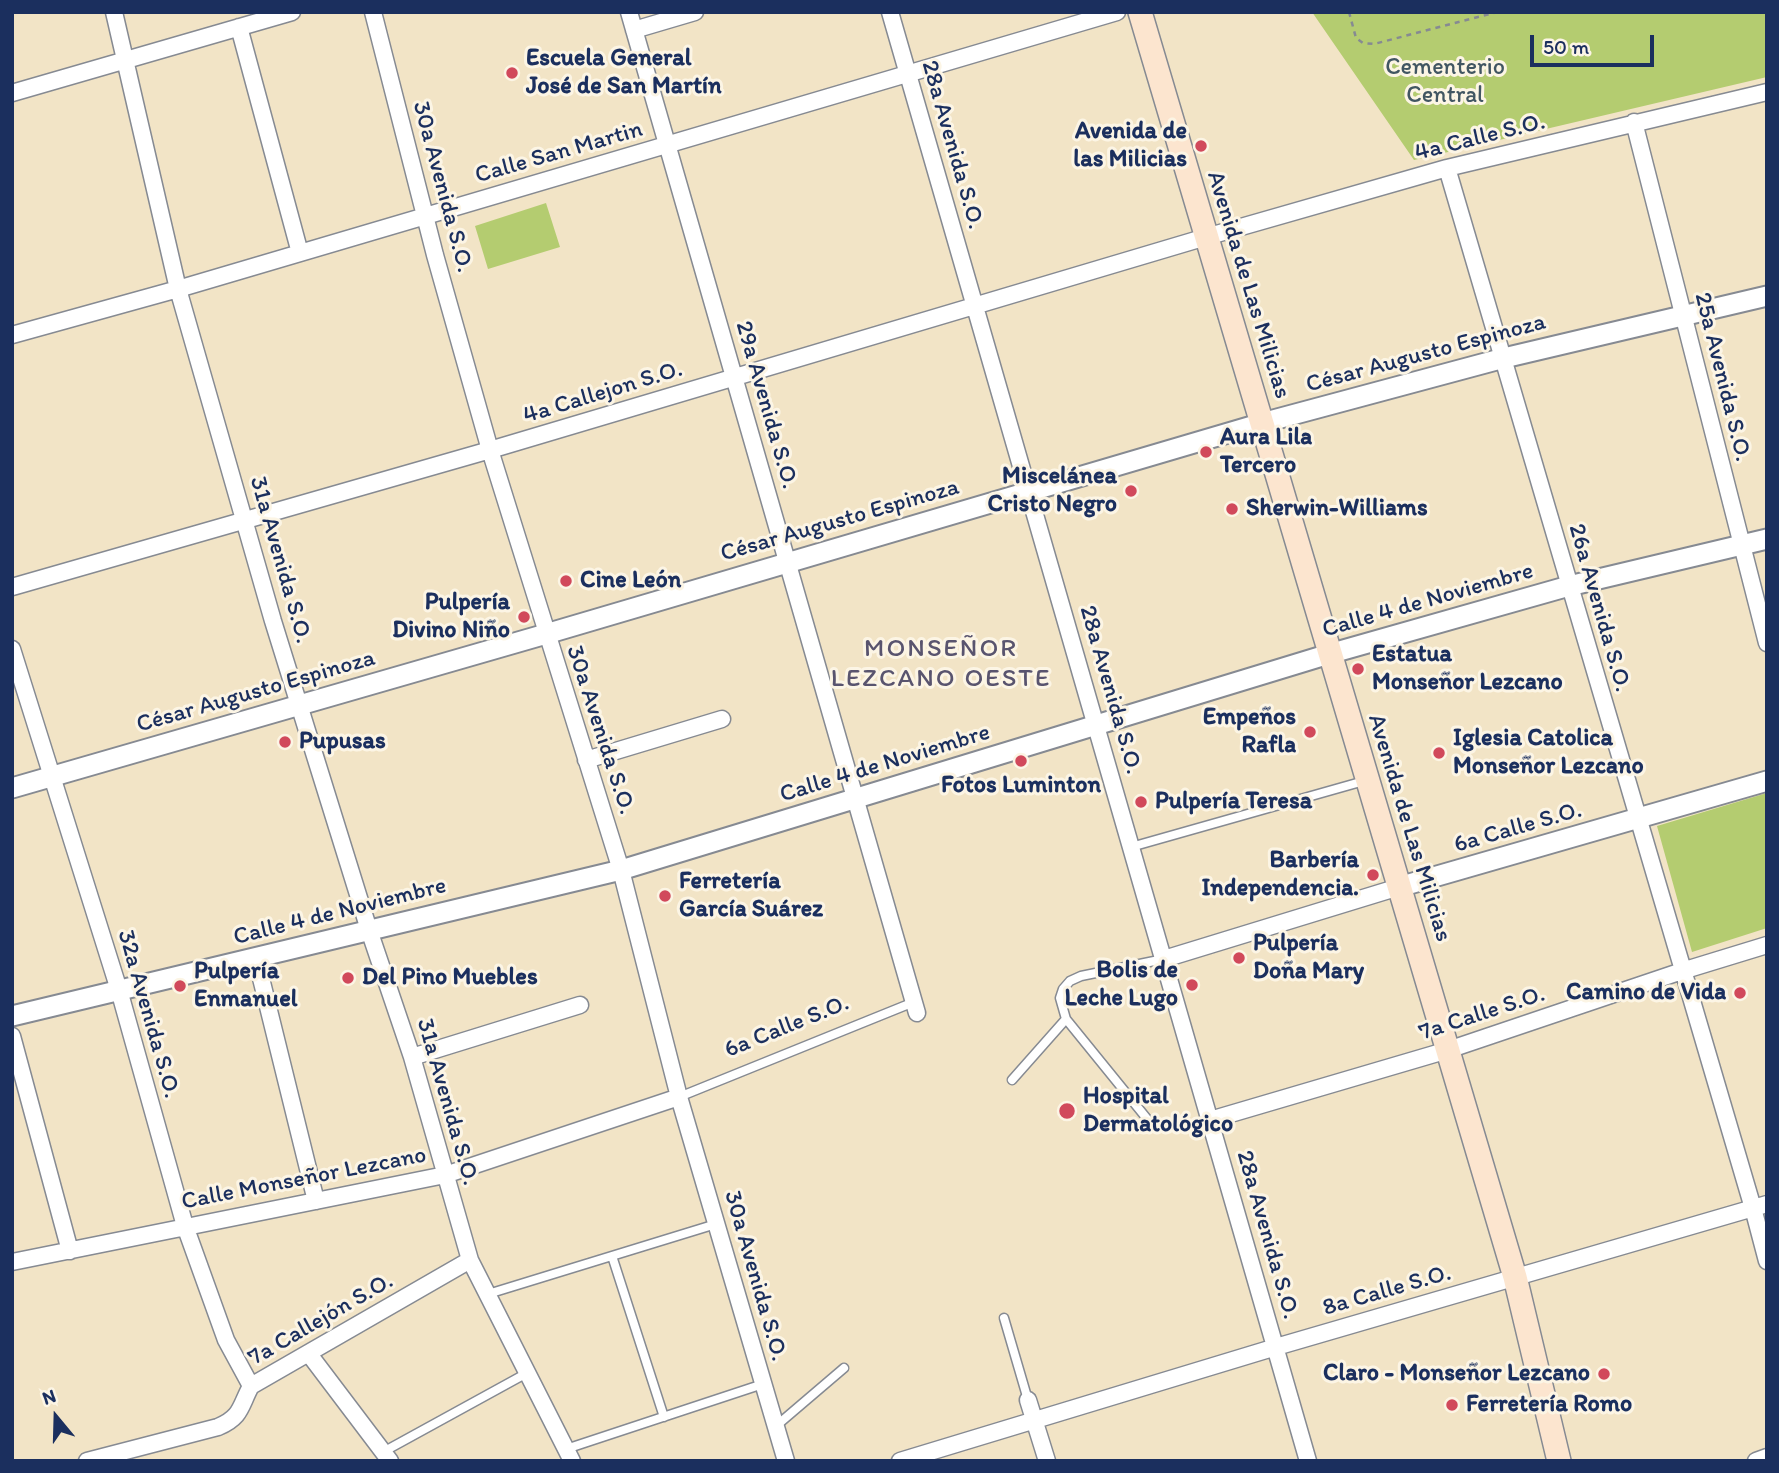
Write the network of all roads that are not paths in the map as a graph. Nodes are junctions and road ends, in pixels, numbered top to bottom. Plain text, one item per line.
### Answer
1 (114, 12) edge
2 (292, 12) edge
3 (373, 12) edge
4 (629, 12) edge
5 (695, 12) edge
6 (890, 12) edge
7 (1117, 12) edge
8 (1140, 12) edge
9 (239, 27) junction
10 (634, 30) junction
11 (126, 60) junction
12 (908, 74) junction
13 (1767, 92) edge
14 (12, 93) edge
15 (1634, 122) junction
16 (667, 145) junction
17 (1447, 168) junction
18 (426, 216) junction
19 (1206, 237) junction
20 (300, 253) junction
21 (178, 289) junction
22 (1767, 296) edge
23 (975, 306) junction
24 (1684, 316) junction
25 (12, 335) edge
26 (1504, 358) junction
27 (734, 378) junction
28 (1262, 423) junction
29 (490, 450) junction
30 (1028, 491) junction
31 (245, 520) junction
32 (1767, 539) edge
33 (1740, 545) junction
34 (787, 562) junction
35 (1569, 586) junction
36 (12, 587) edge
37 (546, 634) junction
38 (1767, 643) edge
39 (12, 649) edge
40 (1329, 654) junction
41 (301, 705) junction
42 (722, 719) dead end
43 (1096, 725) junction
44 (586, 760) junction
45 (52, 775) junction
46 (1366, 780) junction
47 (1767, 781) edge
48 (12, 788) edge
49 (855, 799) junction
50 (1637, 819) junction
51 (1131, 847) junction
52 (621, 870) junction
53 (1399, 887) junction
54 (369, 930) junction
55 (1767, 945) edge
56 (256, 958) junction
57 (1164, 959) junction
58 (1682, 971) junction
59 (119, 990) junction
60 (580, 1005) dead end
61 (916, 1008) joint
62 (12, 1016) edge
63 (1066, 1019) junction
64 (12, 1036) edge
65 (1448, 1050) junction
66 (412, 1058) junction
67 (1012, 1080) dead end
68 (679, 1097) junction
69 (1148, 1120) dead end
70 (1210, 1120) junction
71 (445, 1175) junction
72 (316, 1201) junction
73 (1760, 1206) edge
74 (716, 1224) junction
75 (185, 1226) junction
76 (70, 1251) junction
77 (611, 1256) junction
78 (470, 1260) junction
79 (1767, 1261) edge
80 (12, 1262) edge
81 (1515, 1277) junction
82 (488, 1294) junction
83 (1004, 1318) dead end
84 (1276, 1348) junction
85 (309, 1354) junction
86 (844, 1368) dead end
87 (527, 1373) junction
88 (763, 1384) junction
89 (251, 1386) junction
90 (1028, 1400) joint
91 (664, 1417) junction
92 (1035, 1419) junction
93 (776, 1426) junction
94 (386, 1456) edge
95 (569, 1457) edge
96 (1767, 1457) edge
97 (87, 1461) edge
98 (786, 1461) edge
99 (900, 1461) edge
100 (1047, 1461) edge
101 (1308, 1461) edge
102 (1559, 1461) edge
103 (1756, 1461) edge

1 - 11 street, 31a Avenida S.O.
2 - 9 street
3 - 18 street, 30a Avenida S.O.
4 - 10 street, 29a Avenida S.O.
5 - 10 street
6 - 12 street, 28a Avenida S.O.
7 - 12 street, Calle San Martin
8 - 19 main road, Avenida de Las Milicias
9 - 11 street
9 - 20 street
10 - 16 street, 29a Avenida S.O.
11 - 14 street
11 - 21 street, 31a Avenida S.O.
12 - 16 street, Calle San Martin
12 - 23 street, 28a Avenida S.O.
13 - 15 street, 4a Calle S.O.
15 - 17 street, 4a Calle S.O.
15 - 24 street, 25a Avenida S.O.
16 - 18 street, Calle San Martin
16 - 27 street, 29a Avenida S.O.
17 - 19 street, 4a Calle S.O.
17 - 26 street, 26a Avenida S.O.
18 - 20 street, Calle San Martin
18 - 29 street, 30a Avenida S.O.
19 - 23 street, 4a Callejon S.O.
19 - 28 main road, Avenida de Las Milicias
20 - 21 street, Calle San Martin
21 - 25 street, Calle San Martin
21 - 31 street, 31a Avenida S.O.
22 - 24 street, César Augusto Espinoza
23 - 27 street, 4a Callejon S.O.
23 - 30 street, 28a Avenida S.O.
24 - 26 street, César Augusto Espinoza
24 - 33 street, 25a Avenida S.O.
26 - 28 street, César Augusto Espinoza
26 - 35 street, 26a Avenida S.O.
27 - 29 street, 4a Callejon S.O.
27 - 34 street, 29a Avenida S.O.
28 - 30 street, César Augusto Espinoza
28 - 40 main road, Avenida de Las Milicias
29 - 31 street, 4a Callejon S.O.
29 - 37 street, 30a Avenida S.O.
30 - 34 street, César Augusto Espinoza
30 - 43 street, 28a Avenida S.O.
31 - 36 street, 4a Callejon S.O.
31 - 41 street, 31a Avenida S.O.
32 - 33 street, Calle 4 de Noviembre
33 - 35 street, Calle 4 de Noviembre
33 - 38 street, 25a Avenida S.O.
34 - 37 street, César Augusto Espinoza
34 - 49 street, 29a Avenida S.O.
35 - 40 street, Calle 4 de Noviembre
35 - 50 street, 26a Avenida S.O.
37 - 41 street, César Augusto Espinoza
37 - 44 street, 30a Avenida S.O.
39 - 45 street, 32a Avenida S.O.
40 - 43 street, Calle 4 de Noviembre
40 - 46 main road, Avenida de Las Milicias
41 - 45 street, César Augusto Espinoza
41 - 54 street, 31a Avenida S.O.
42 - 44 street
43 - 49 street, Calle 4 de Noviembre
43 - 51 street, 28a Avenida S.O.
44 - 52 street, 30a Avenida S.O.
45 - 48 street, César Augusto Espinoza
45 - 59 street, 32a Avenida S.O.
46 - 51 lane
46 - 53 main road, Avenida de Las Milicias
47 - 50 street, 6a Calle S.O.
49 - 52 street, Calle 4 de Noviembre
49 - 61 street, 29a Avenida S.O.
50 - 53 street, 6a Calle S.O.
50 - 58 street, 26a Avenida S.O.
51 - 57 street, 28a Avenida S.O.
52 - 54 street, Calle 4 de Noviembre
52 - 68 street, 30a Avenida S.O.
53 - 57 street, 6a Calle S.O.
53 - 65 main road, Avenida de Las Milicias
54 - 56 street, Calle 4 de Noviembre
54 - 66 street, 31a Avenida S.O.
55 - 58 street, 7a Calle S.O.
56 - 59 street, Calle 4 de Noviembre
56 - 72 street
57 - 63 lane
57 - 70 street, 28a Avenida S.O.
58 - 65 street, 7a Calle S.O.
58 - 73 street, 26a Avenida S.O.
59 - 62 street, Calle 4 de Noviembre
59 - 75 street, 32a Avenida S.O.
60 - 66 street
61 - 68 lane, 6a Calle S.O.
63 - 67 lane
63 - 69 lane
64 - 76 street
65 - 70 street, 7a Calle S.O.
65 - 81 main road, Avenida de Las Milicias
66 - 71 street, 31a Avenida S.O.
68 - 71 street, Calle Monseñor Lezcano
68 - 74 street, 30a Avenida S.O.
70 - 84 street, 28a Avenida S.O.
71 - 72 street, Calle Monseñor Lezcano
71 - 78 street, 31a Avenida S.O.
72 - 75 street, Calle Monseñor Lezcano
73 - 79 street, 26a Avenida S.O.
73 - 81 street, 8a Calle S.O.
74 - 77 lane
74 - 88 street, 30a Avenida S.O.
75 - 76 street, Calle Monseñor Lezcano
75 - 89 street, 32a Avenida S.O.
76 - 80 street, Calle Monseñor Lezcano
77 - 82 lane
77 - 91 lane
78 - 82 street, 31a Avenida S.O.
78 - 85 street, 7a Callejón S.O.
81 - 84 street, 8a Calle S.O.
81 - 102 main road, Avenida de Las Milicias
82 - 87 street, 31a Avenida S.O.
83 - 90 lane
84 - 92 street, 8a Calle S.O.
84 - 101 street, 28a Avenida S.O.
85 - 89 street, 7a Callejón S.O.
85 - 94 street
86 - 93 lane
87 - 94 lane
87 - 95 street, 31a Avenida S.O.
88 - 91 lane
88 - 93 street, 30a Avenida S.O.
89 - 97 street, 7a Callejón S.O.
90 - 92 street
91 - 95 lane
92 - 99 street, 8a Calle S.O.
92 - 100 street
93 - 98 street, 30a Avenida S.O.
96 - 103 street

